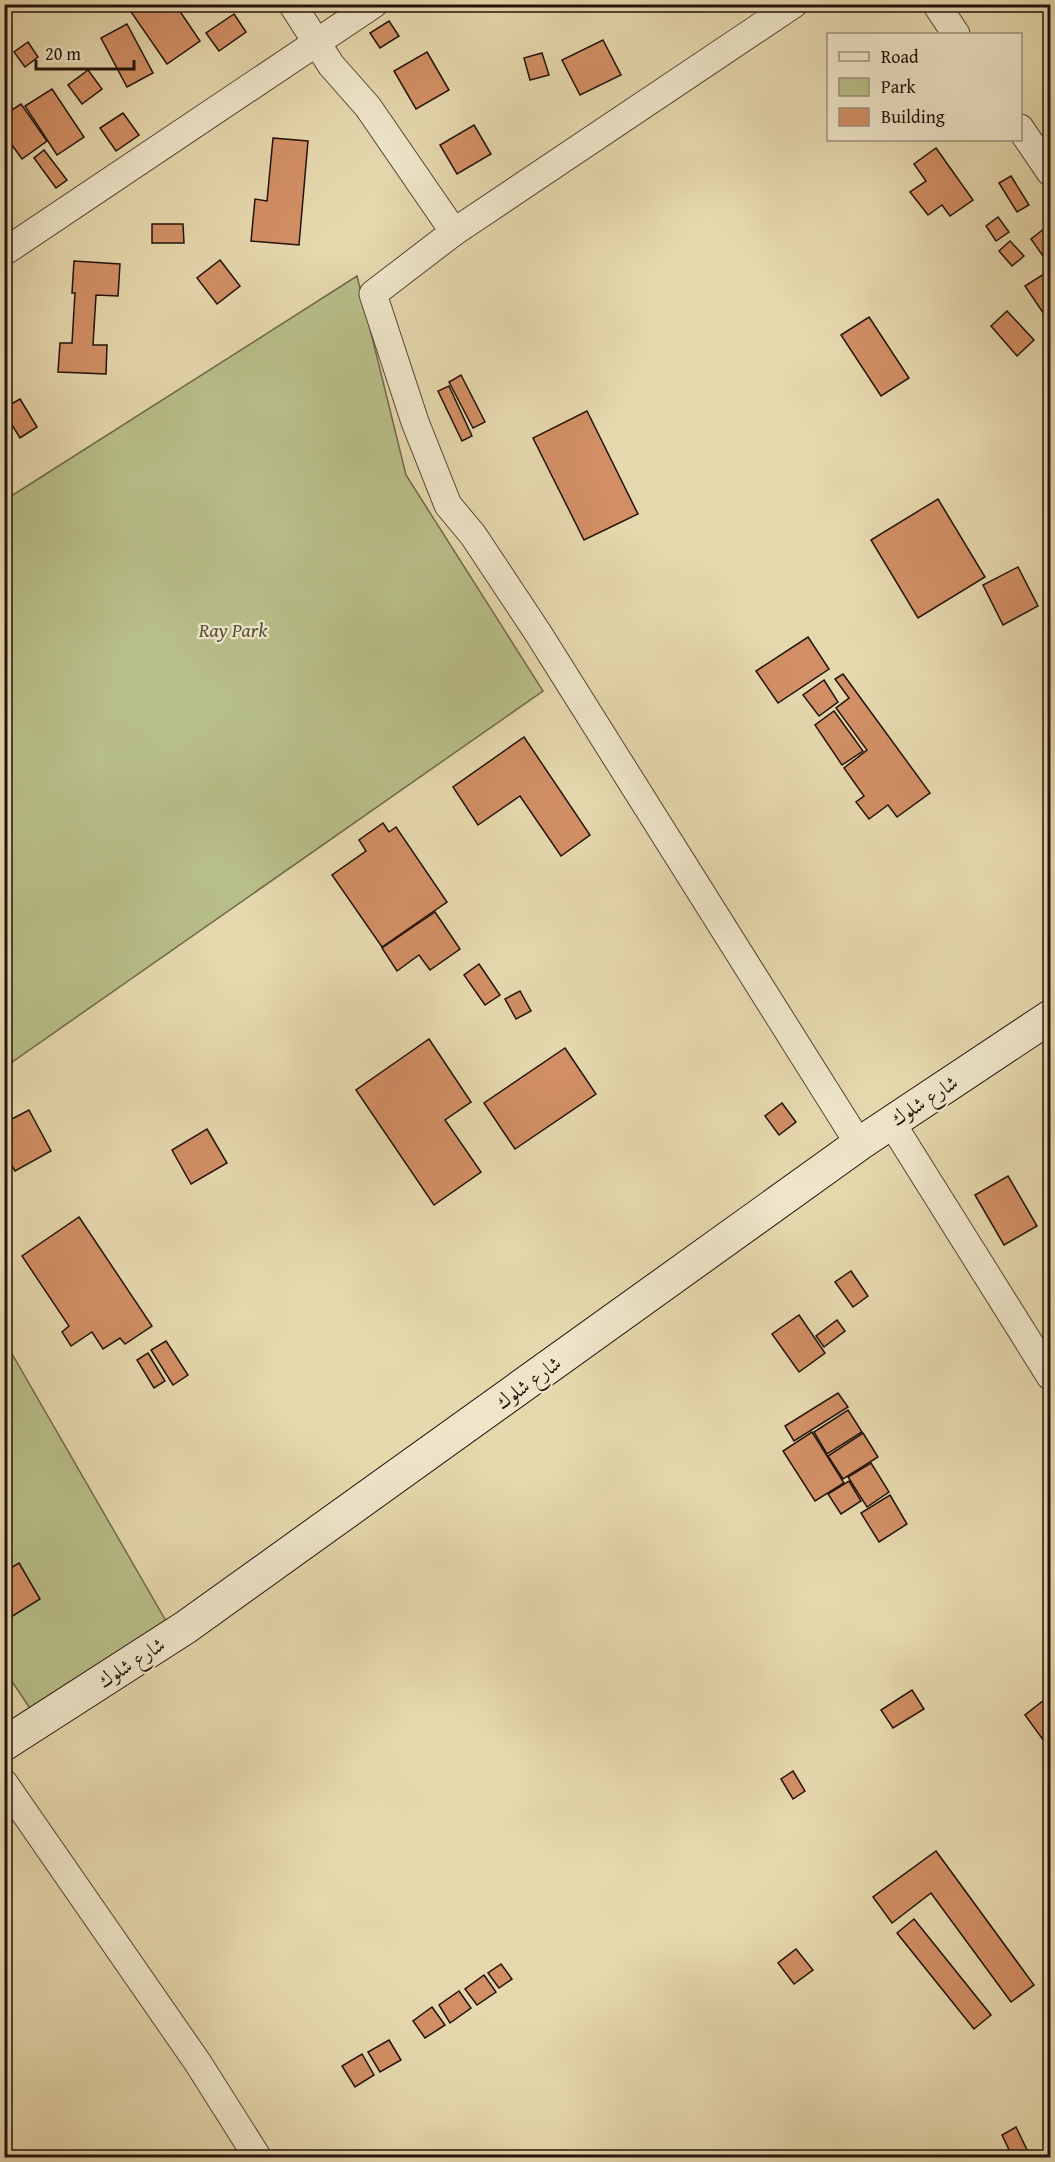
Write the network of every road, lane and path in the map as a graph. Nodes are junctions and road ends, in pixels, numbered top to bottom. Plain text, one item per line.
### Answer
1 (292, 4) edge
2 (374, 4) edge
3 (794, 4) edge
4 (936, 4) edge
5 (955, 33) edge
6 (317, 42) junction
7 (1022, 131) edge
8 (1050, 172) edge
9 (454, 232) junction
10 (4, 252) edge
11 (1050, 1017) edge
12 (891, 1122) junction
13 (859, 1144) junction
14 (1050, 1376) edge
15 (4, 1744) edge
16 (4, 1783) edge
17 (258, 2157) edge

1 - 6 street
2 - 6 street
3 - 9 street
4 - 5 street
6 - 9 street
6 - 10 street
7 - 8 street
9 - 13 street
11 - 12 street, شارع شلوك
12 - 13 street, شارع شلوك
12 - 14 street
13 - 15 street, شارع شلوك
16 - 17 street

